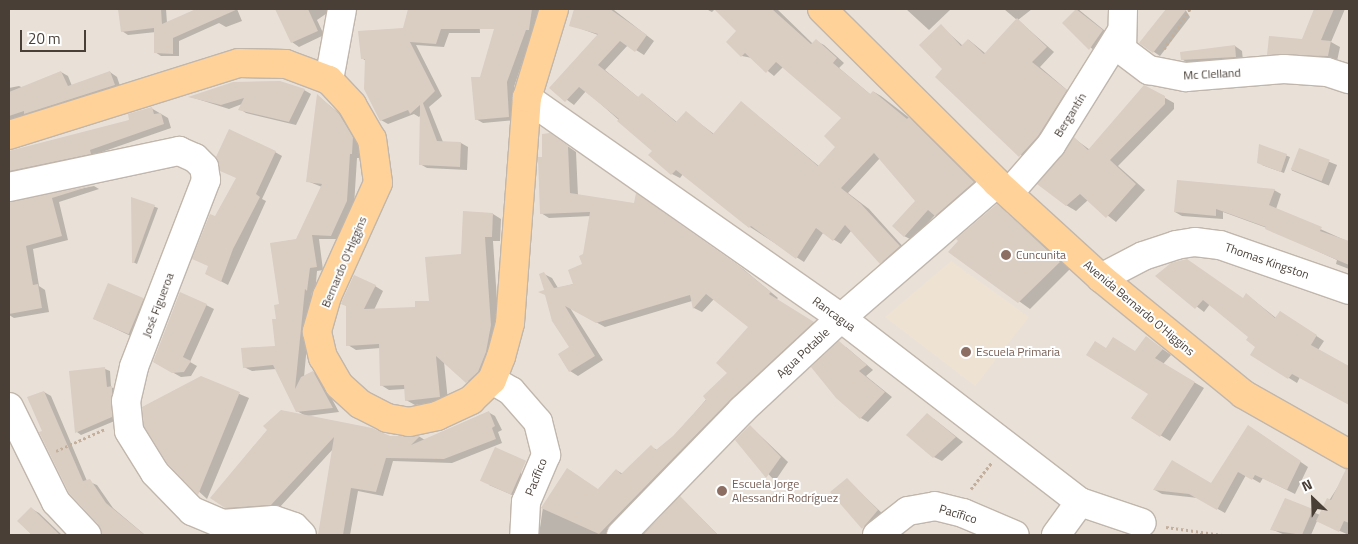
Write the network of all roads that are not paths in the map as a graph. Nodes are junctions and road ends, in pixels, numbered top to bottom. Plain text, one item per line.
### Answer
1 (342, 9) edge
2 (554, 9) edge
3 (822, 9) edge
4 (1123, 20) edge
5 (1349, 79) edge
6 (329, 80) junction
7 (527, 98) junction
8 (9, 135) edge
9 (9, 187) edge
10 (1003, 188) junction
11 (1101, 278) junction
12 (1349, 290) edge
13 (841, 318) junction
14 (492, 380) junction
15 (9, 407) edge
16 (1349, 454) edge
17 (1080, 502) junction
18 (1142, 523) road end
19 (87, 535) edge
20 (302, 535) edge
21 (524, 535) edge
22 (621, 535) edge
23 (877, 535) edge
24 (1015, 535) edge
25 (1056, 535) edge

1 - 6 street
2 - 7 main road, Bernardo O'Higgins
3 - 10 main road, Avenida Bernardo O'Higgins
4 - 5 street, Mc Clelland
4 - 10 street, Bergantín
6 - 8 main road, Bernardo O'Higgins
6 - 14 main road, Bernardo O'Higgins
7 - 13 street, Rancagua
7 - 14 main road, Bernardo O'Higgins
9 - 20 street, José Figueroa
10 - 11 main road, Avenida Bernardo O'Higgins
10 - 13 street, Agua Potable
11 - 12 street, Thomas Kingston
11 - 16 main road, Avenida Bernardo O'Higgins
13 - 17 street, Rancagua
13 - 22 street, Agua Potable
14 - 21 street, Pacífico
15 - 19 street
17 - 18 street, Rancagua
17 - 25 street
23 - 24 street, Pacífico

